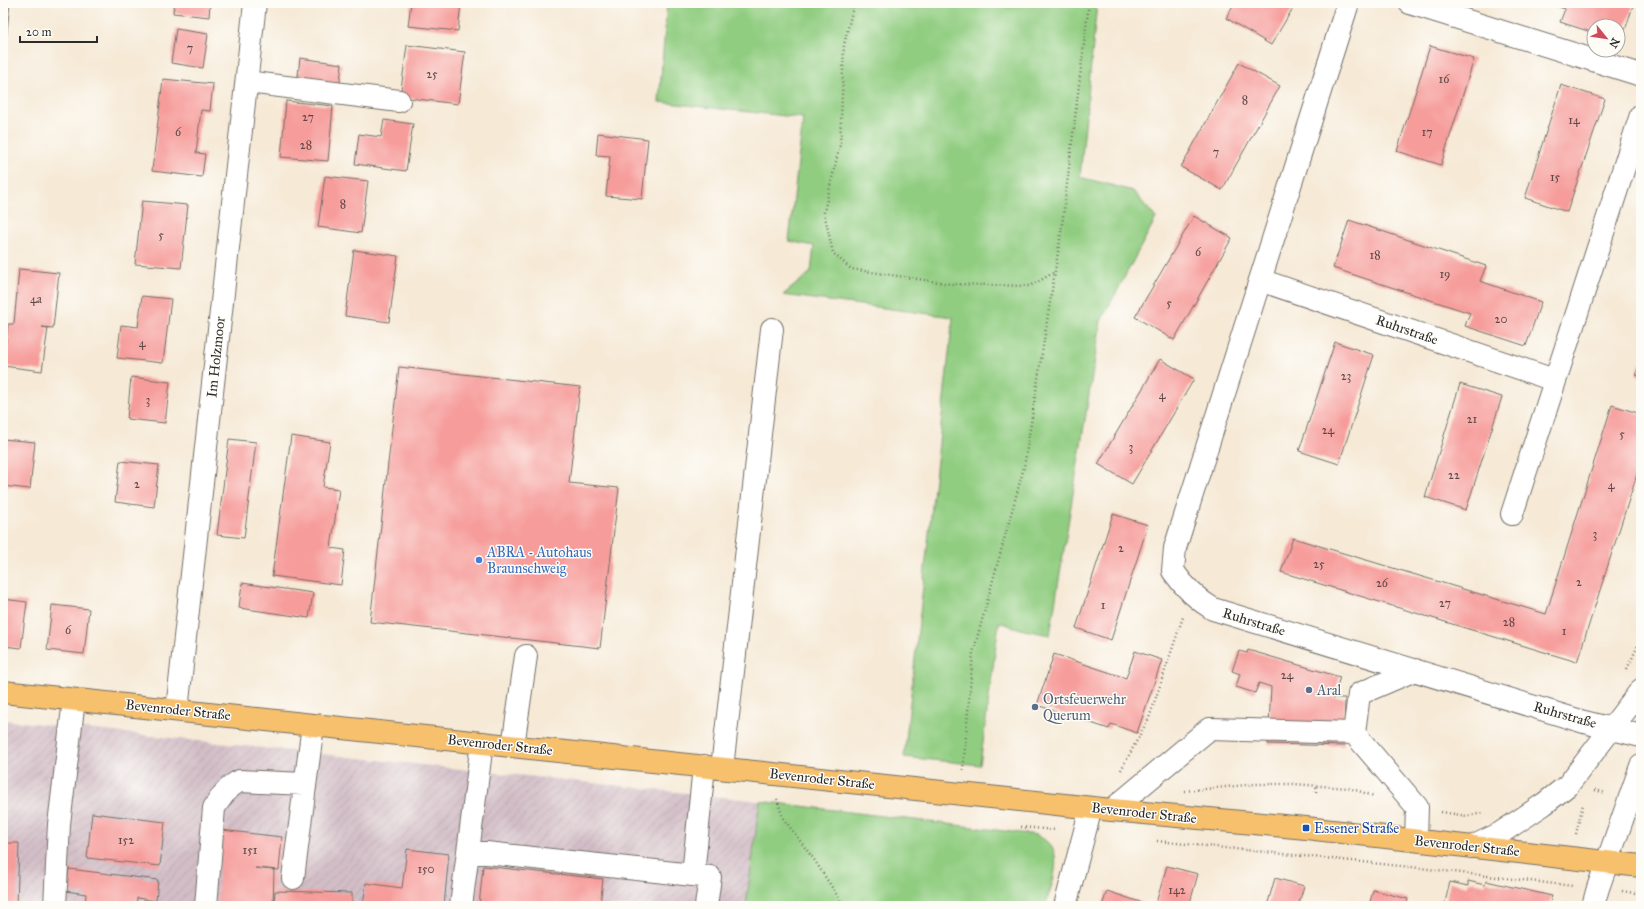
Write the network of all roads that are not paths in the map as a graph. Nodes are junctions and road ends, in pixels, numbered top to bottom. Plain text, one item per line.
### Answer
1 (255, 3) edge
2 (1348, 3) edge
3 (1410, 3) edge
4 (1641, 75) edge
5 (246, 82) junction
6 (399, 101) dead end
7 (1641, 115) edge
8 (1260, 280) junction
9 (772, 329) dead end
10 (1554, 380) junction
11 (1512, 514) dead end
12 (526, 656) dead end
13 (1415, 670) junction
14 (1641, 690) edge
15 (3, 692) edge
16 (74, 700) junction
17 (177, 710) junction
18 (313, 725) junction
19 (1612, 728) junction
20 (1354, 733) junction
21 (1641, 736) edge
22 (482, 743) junction
23 (513, 746) junction
24 (1641, 766) edge
25 (713, 768) junction
26 (305, 784) junction
27 (1102, 809) junction
28 (1416, 840) junction
29 (1472, 846) junction
30 (468, 851) junction
31 (1607, 862) junction
32 (1641, 866) edge
33 (693, 875) junction
34 (293, 878) dead end
35 (55, 906) edge
36 (206, 906) edge
37 (462, 906) edge
38 (706, 906) edge
39 (1065, 906) edge
40 (1593, 906) edge

1 - 5 street, Im Holzmoor
2 - 8 street, Ruhrstraße
3 - 4 street
5 - 6 street
5 - 17 street, Im Holzmoor
7 - 10 street
8 - 10 street, Ruhrstraße
8 - 13 street, Ruhrstraße
9 - 25 street
10 - 11 street
12 - 23 street
13 - 19 street, Ruhrstraße
13 - 20 street
14 - 19 street
15 - 16 main road, Bevenroder Straße
16 - 17 main road, Bevenroder Straße
16 - 35 street
17 - 18 main road, Bevenroder Straße
18 - 22 main road, Bevenroder Straße
18 - 26 street
19 - 21 street, Ruhrstraße
19 - 29 street
20 - 27 street
20 - 28 street
22 - 23 main road, Bevenroder Straße
22 - 30 street
23 - 25 main road, Bevenroder Straße
24 - 31 street
25 - 27 main road, Bevenroder Straße
25 - 33 street
26 - 34 street
26 - 36 street
27 - 28 main road, Bevenroder Straße
27 - 39 street
28 - 29 main road, Bevenroder Straße
29 - 31 main road, Bevenroder Straße
30 - 33 street
30 - 37 street
31 - 32 main road, Bevenroder Straße
31 - 40 street
33 - 38 street

